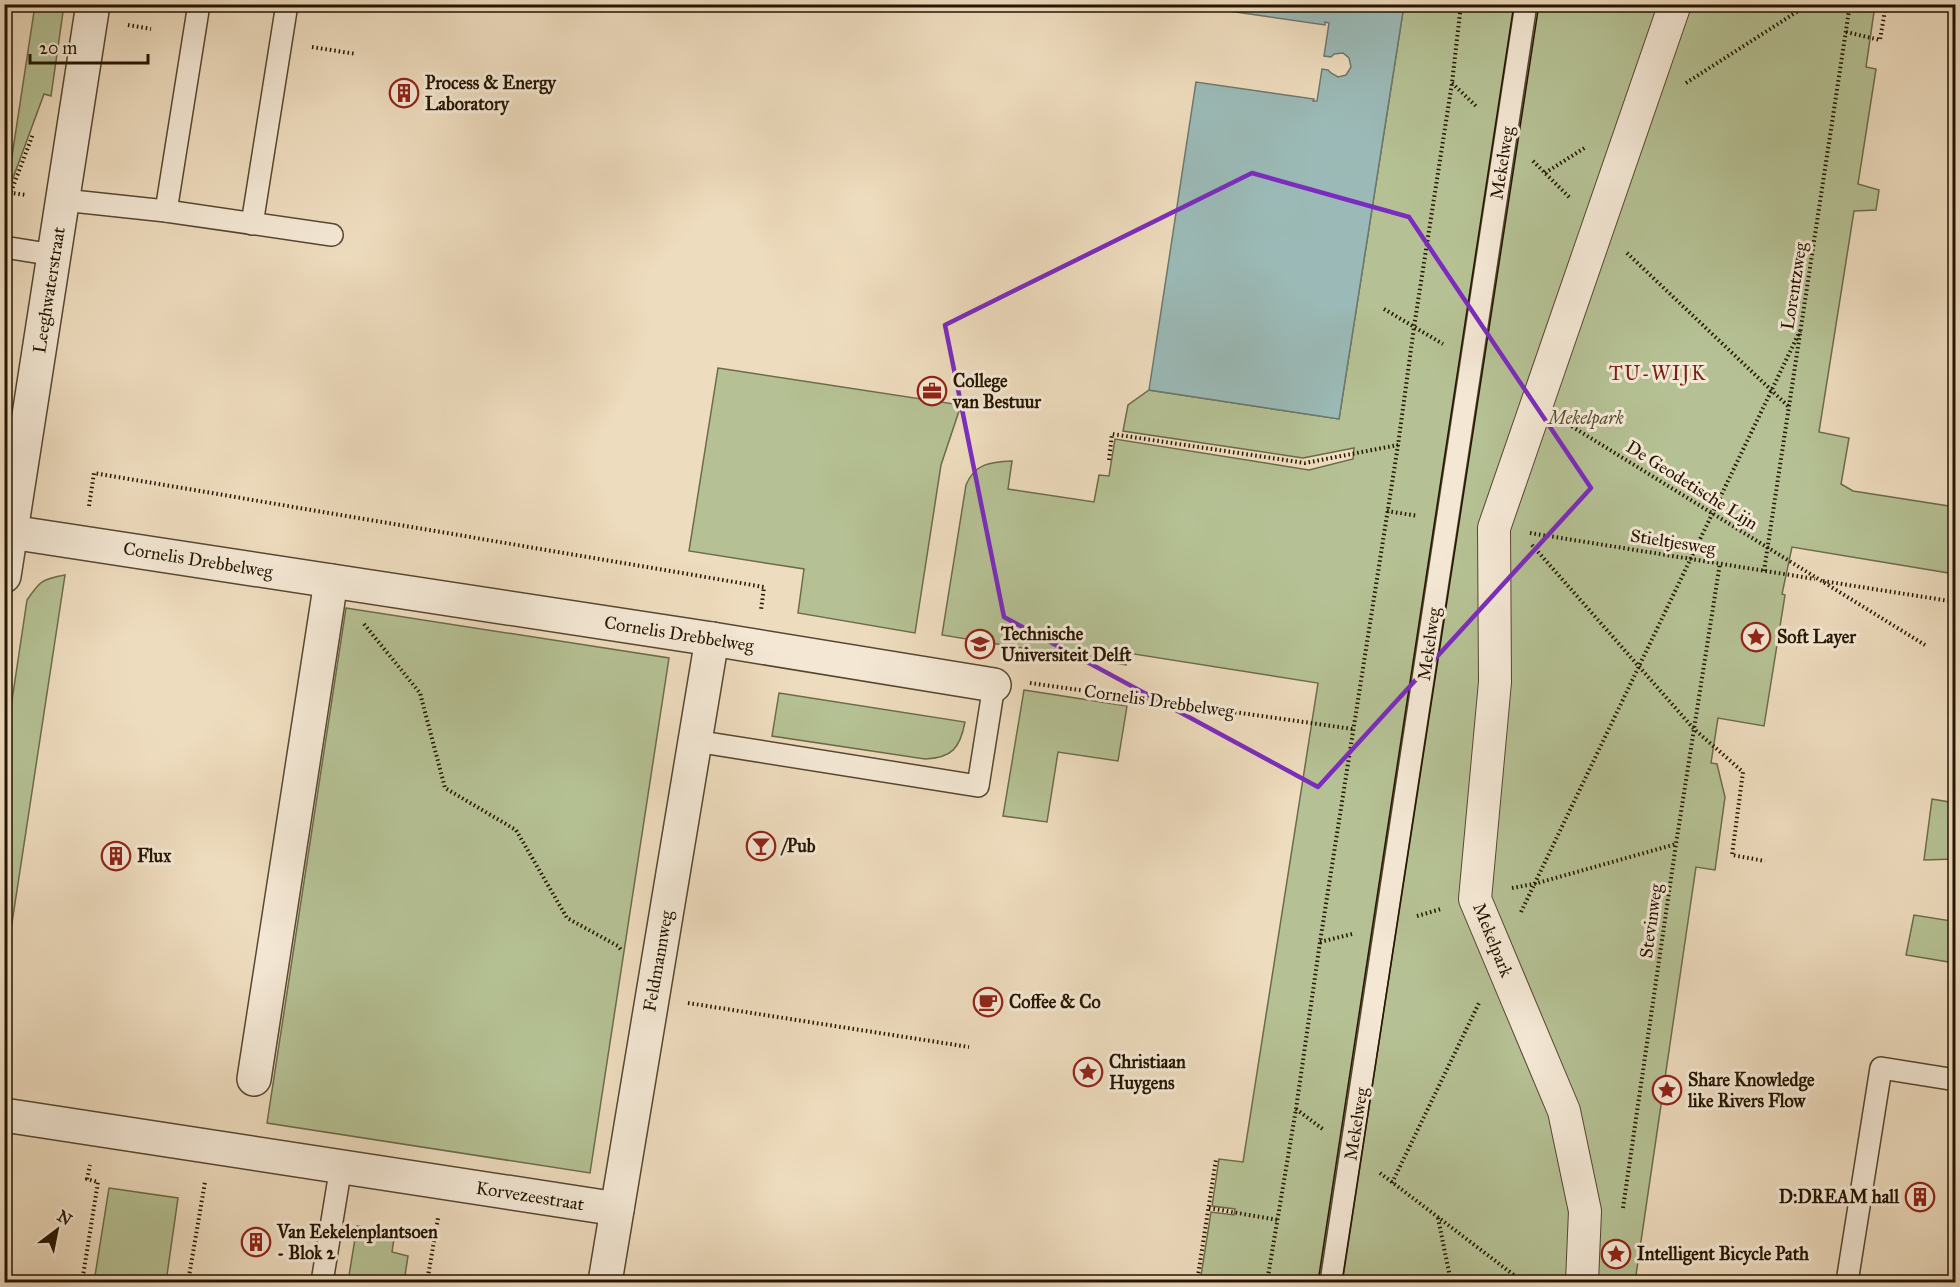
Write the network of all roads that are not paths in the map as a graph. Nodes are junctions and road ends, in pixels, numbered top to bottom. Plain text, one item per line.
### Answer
1 (93, 4) edge
2 (199, 4) edge
3 (287, 4) edge
4 (1526, 4) edge
5 (1675, 4) edge
6 (63, 200) junction
7 (166, 211) junction
8 (252, 224) junction
9 (333, 236) dead end
10 (4, 248) edge
11 (54, 255) junction
12 (8, 531) edge
13 (4, 576) edge
14 (329, 596) junction
15 (712, 639) junction
16 (994, 685) joint
17 (695, 741) junction
18 (254, 1079) dead end
19 (1956, 1080) edge
20 (4, 1115) edge
21 (341, 1166) junction
22 (617, 1209) junction
23 (322, 1282) edge
24 (605, 1282) edge
25 (1332, 1282) edge
26 (1582, 1282) edge
27 (1848, 1282) edge

1 - 6 street, Leeghwaterstraat
2 - 7 lane
3 - 8 lane
4 - 25 lane, Mekelweg
5 - 26 street, Mekelpark
6 - 7 lane
6 - 11 street, Leeghwaterstraat
7 - 8 lane
8 - 9 lane
10 - 11 lane
11 - 12 street, Leeghwaterstraat
12 - 13 street, Leeghwaterstraat
12 - 14 street, Cornelis Drebbelweg
14 - 15 street, Cornelis Drebbelweg
14 - 18 street
15 - 16 street, Cornelis Drebbelweg
15 - 17 street, Feldmannweg
16 - 17 lane
17 - 22 street, Feldmannweg
19 - 27 lane
20 - 21 street, Korvezeestraat
21 - 22 street, Korvezeestraat
21 - 23 lane
22 - 24 street, Feldmannweg

